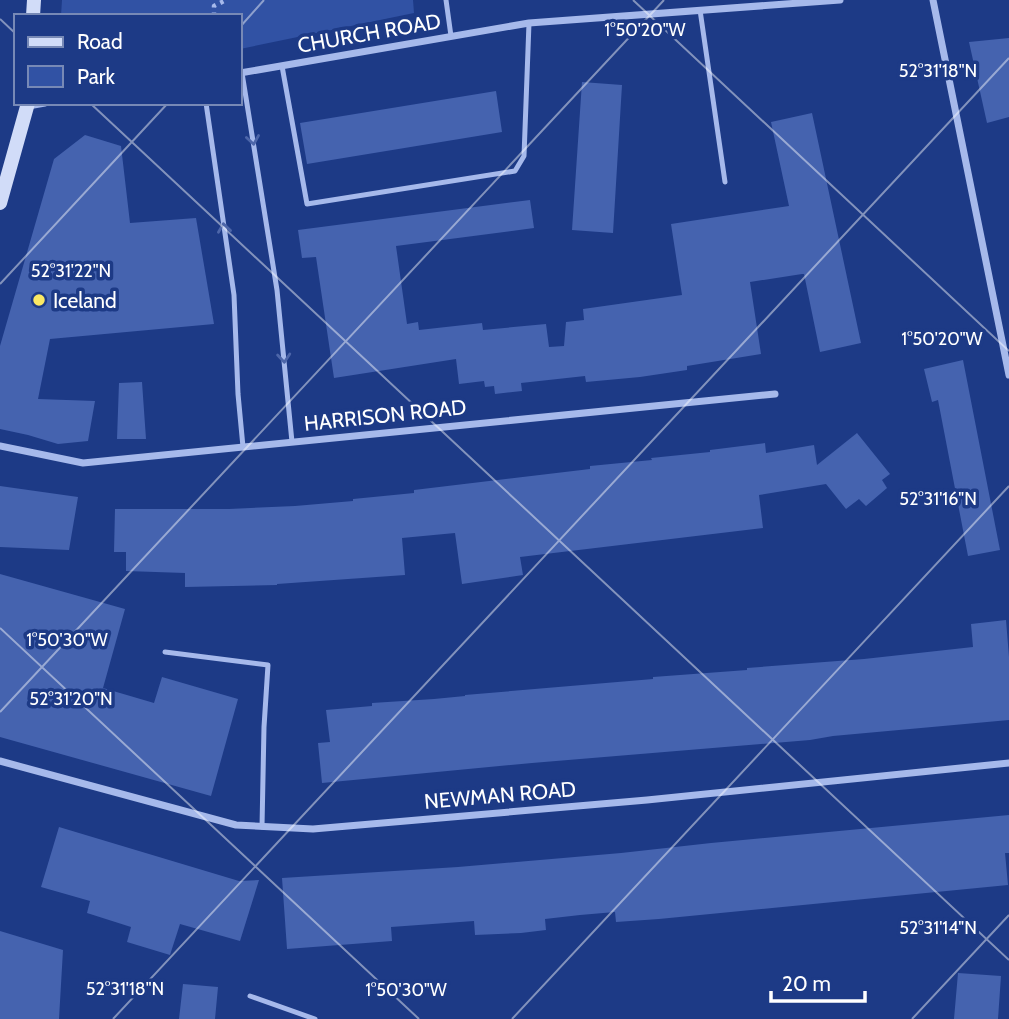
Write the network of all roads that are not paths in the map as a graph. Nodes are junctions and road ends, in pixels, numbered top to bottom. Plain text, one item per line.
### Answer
1 (446, 0) edge
2 (840, 0) edge
3 (933, 0) edge
4 (700, 10) junction
5 (529, 23) junction
6 (452, 36) junction
7 (282, 66) junction
8 (242, 73) edge
9 (242, 79) edge
10 (27, 105) edge
11 (206, 105) edge
12 (724, 182) dead end
13 (0, 203) edge
14 (1009, 375) edge
15 (775, 394) dead end
16 (292, 442) junction
17 (0, 446) edge
18 (243, 447) junction
19 (165, 652) dead end
20 (0, 761) edge
21 (1009, 763) edge
22 (262, 827) junction
23 (250, 996) dead end
24 (315, 1019) edge

1 - 6 lane
2 - 4 street, CHURCH ROAD
3 - 14 street
4 - 5 street, CHURCH ROAD
4 - 12 lane
5 - 6 street, CHURCH ROAD
5 - 7 lane
6 - 7 street, CHURCH ROAD
7 - 8 street, CHURCH ROAD
9 -> 16 lane
10 - 13 main road
18 -> 11 lane
15 - 16 street, HARRISON ROAD
16 - 18 street, HARRISON ROAD
17 - 18 street, HARRISON ROAD
19 - 22 lane
20 - 22 street, NEWMAN ROAD
21 - 22 street, NEWMAN ROAD
23 - 24 lane

